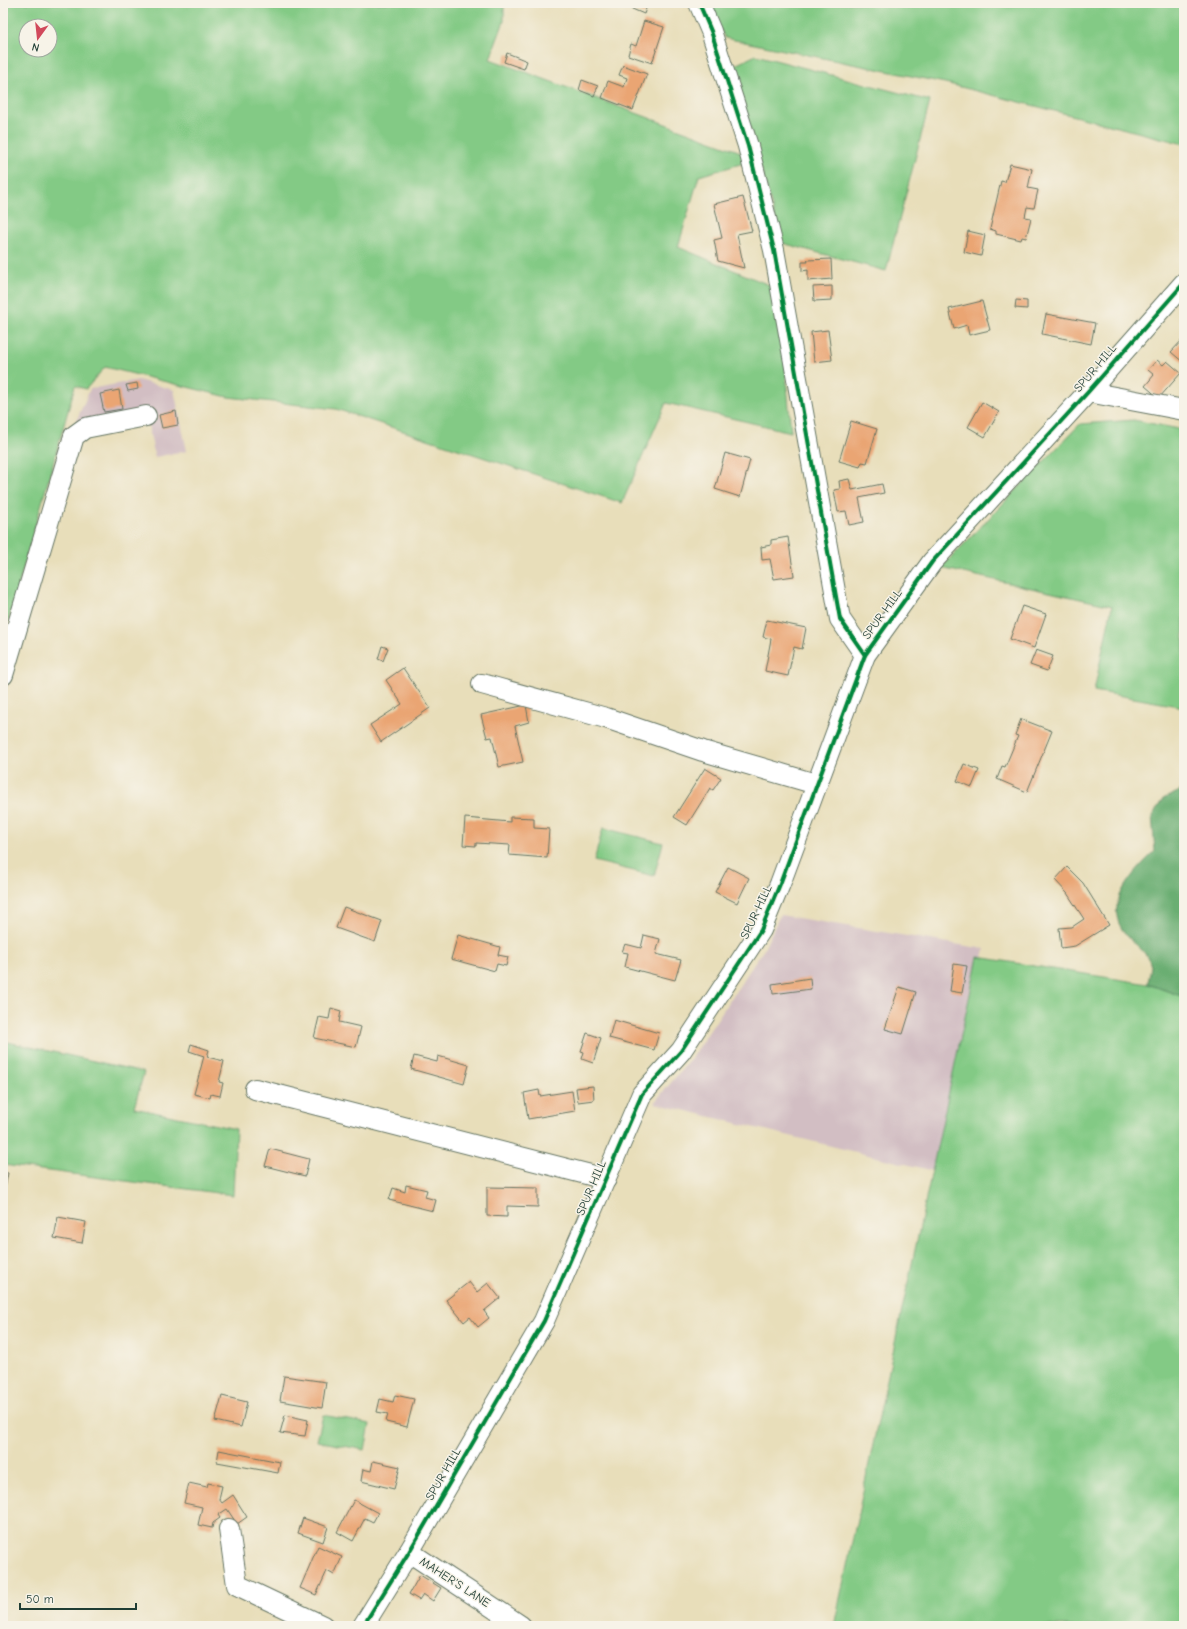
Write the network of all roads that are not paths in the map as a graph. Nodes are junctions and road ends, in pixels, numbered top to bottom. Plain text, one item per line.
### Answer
1 (699, 3) edge
2 (1184, 283) edge
3 (1088, 392) junction
4 (1184, 410) edge
5 (146, 416) dead end
6 (865, 654) junction
7 (3, 675) edge
8 (482, 684) dead end
9 (816, 784) junction
10 (255, 1088) dead end
11 (606, 1179) junction
12 (229, 1529) dead end
13 (409, 1552) junction
14 (323, 1626) edge
15 (363, 1626) edge
16 (521, 1626) edge

1 - 6 street
2 - 3 street, SPUR HILL
3 - 4 street
3 - 6 street, SPUR HILL
5 - 7 street
6 - 9 street, SPUR HILL
8 - 9 street
9 - 11 street, SPUR HILL
10 - 11 street
11 - 13 street, SPUR HILL
12 - 14 street
13 - 15 street, SPUR HILL
13 - 16 street, MAHER'S LANE

